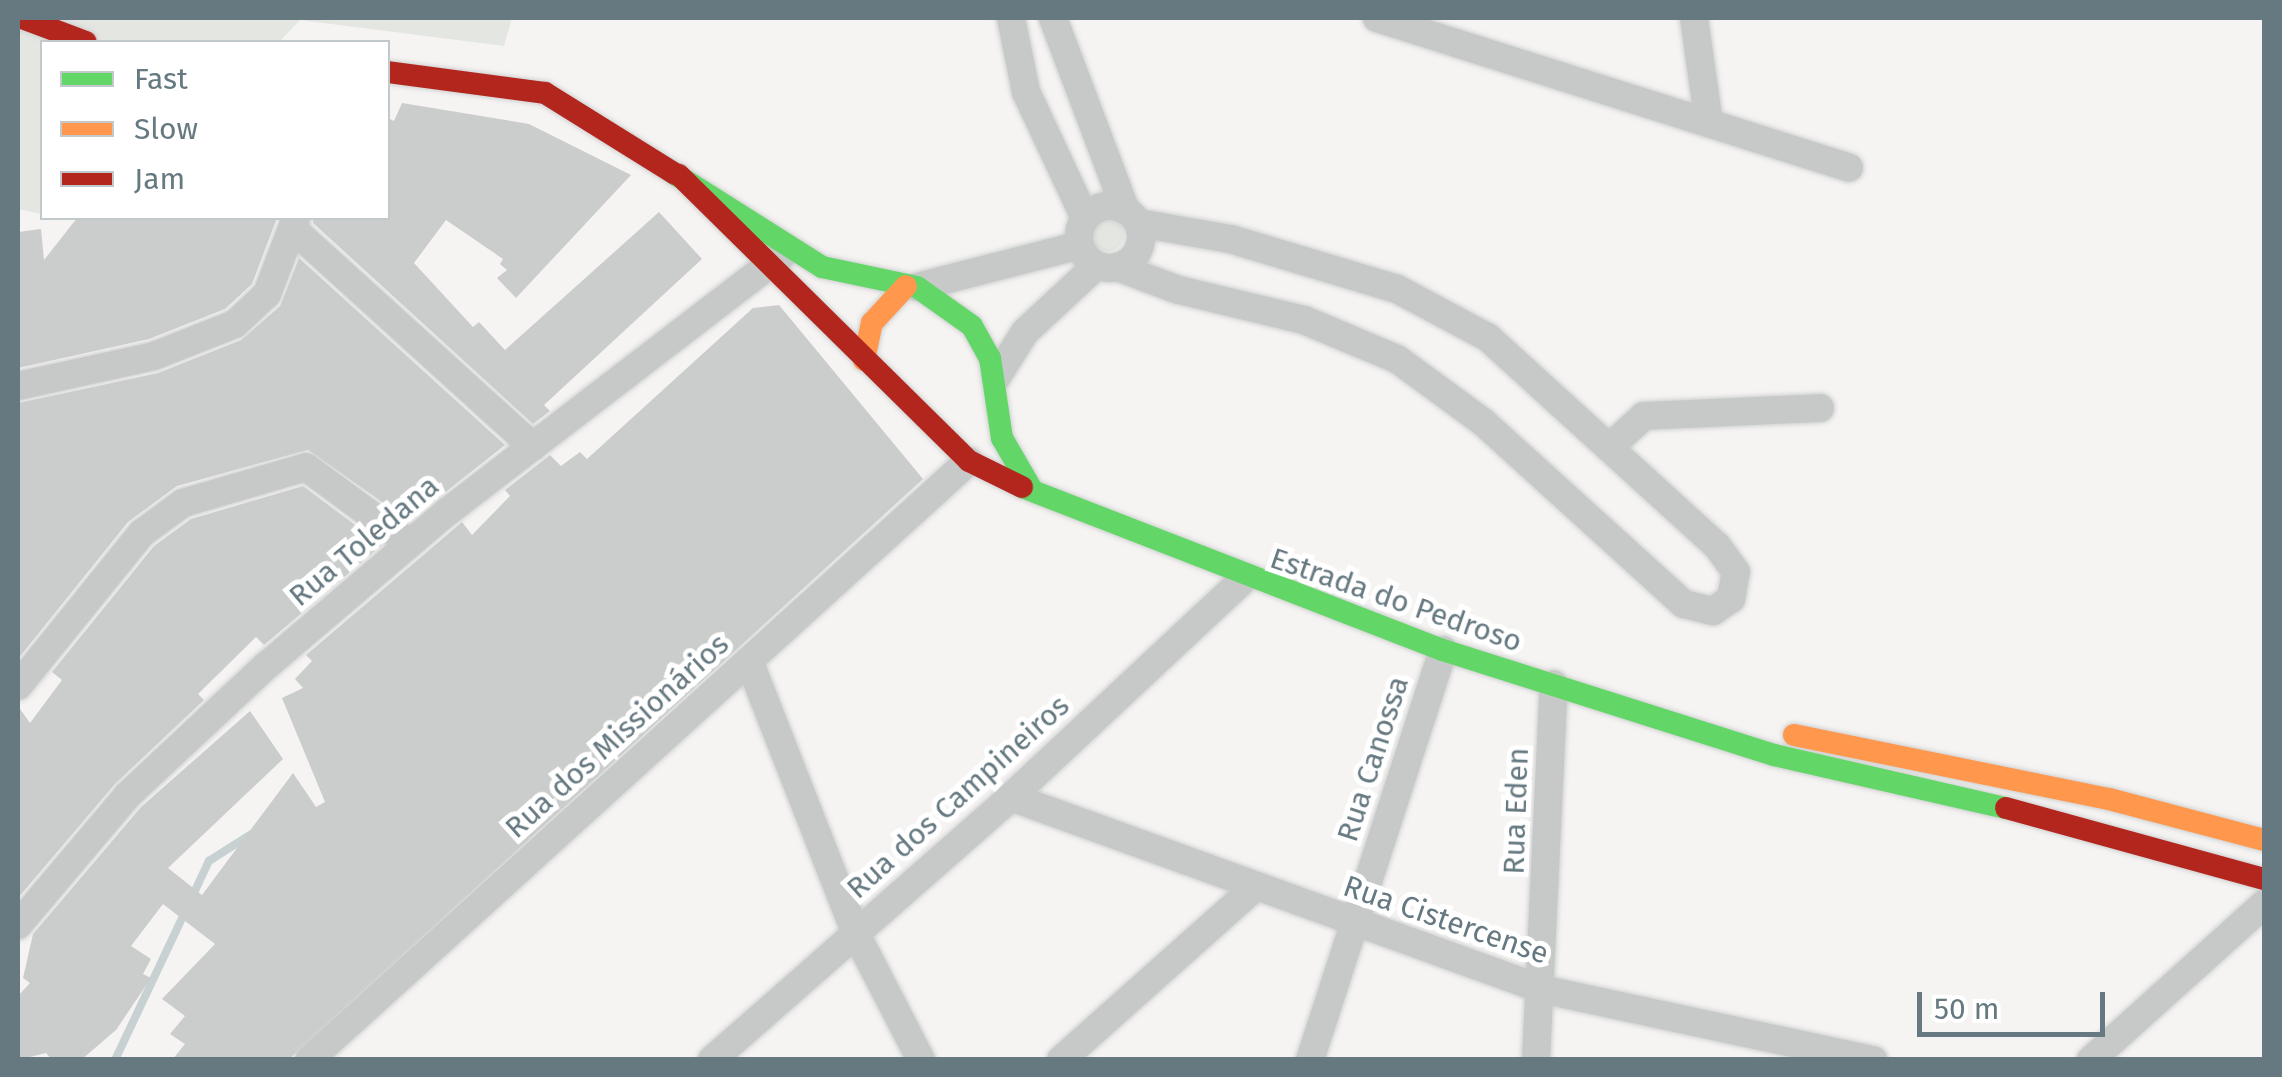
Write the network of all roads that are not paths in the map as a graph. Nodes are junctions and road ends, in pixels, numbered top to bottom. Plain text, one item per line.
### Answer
1 (22, 18) edge
2 (1011, 18) edge
3 (1053, 18) edge
4 (1377, 18) edge
5 (1694, 18) edge
6 (1454, 30) edge
7 (81, 40) edge
8 (390, 72) edge
9 (1708, 123) junction
10 (1850, 168) dead end
11 (679, 175) junction
12 (1132, 217) junction
13 (295, 224) edge
14 (791, 249) junction
15 (1095, 249) junction
16 (766, 264) junction
17 (912, 286) junction
18 (864, 360) junction
19 (18, 386) edge
20 (996, 390) junction
21 (1820, 408) dead end
22 (1612, 445) junction
23 (532, 447) junction
24 (969, 460) junction
25 (1034, 492) junction
26 (410, 543) junction
27 (1244, 579) junction
28 (1443, 650) junction
29 (749, 661) junction
30 (1554, 684) junction
31 (18, 686) edge
32 (1748, 742) junction
33 (1011, 797) junction
34 (2264, 840) edge
35 (2264, 879) edge
36 (1255, 887) junction
37 (2264, 904) edge
38 (1354, 924) junction
39 (18, 926) edge
40 (855, 932) junction
41 (1542, 989) junction
42 (309, 1060) edge
43 (712, 1060) edge
44 (921, 1060) edge
45 (1061, 1060) edge
46 (1310, 1060) edge
47 (1536, 1060) edge
48 (1872, 1060) edge
49 (2091, 1060) edge

1 - 7 main road
2 - 15 street
3 - 12 street
4 - 6 street
5 - 9 street
6 - 9 street
8 - 11 main road, Estrada do Pedroso
9 - 10 street
11 - 14 main road, Estrada do Pedroso
11 - 16 main road, Estrada do Pedroso
12 - 15 street
12 - 15 street
12 - 22 street
13 - 19 street
13 - 23 street
14 - 16 street, Rua Toledana
14 - 17 main road, Estrada do Pedroso
15 - 17 street
15 - 20 street
15 - 22 street
16 - 18 main road, Estrada do Pedroso
16 - 23 street, Rua Toledana
17 - 18 main road
17 - 20 main road, Estrada do Pedroso
18 - 24 main road, Estrada do Pedroso
20 - 24 main road
20 - 25 main road, Estrada do Pedroso
21 - 22 street
23 - 26 street, Rua Toledana
24 - 25 main road, Estrada do Pedroso
24 - 29 street, Rua dos Missionários
25 - 27 main road, Estrada do Pedroso
26 - 31 street
26 - 39 street, Rua Toledana
27 - 28 main road, Estrada do Pedroso
27 - 33 street, Rua dos Campineiros
28 - 30 main road, Estrada do Pedroso
28 - 38 street, Rua Canossa
29 - 40 street
29 - 42 street, Rua dos Missionários
30 - 32 main road, Estrada do Pedroso
30 - 41 street, Rua Eden
32 - 34 main road, Estrada do Pedroso
32 - 35 main road, Estrada do Pedroso
33 - 36 street, Rua Cistercense
33 - 40 street, Rua dos Campineiros
36 - 38 street, Rua Cistercense
36 - 45 street
37 - 49 street
38 - 41 street, Rua Cistercense
38 - 46 street, Rua Canossa
40 - 43 street, Rua dos Campineiros
40 - 44 street
41 - 47 street, Rua Eden
41 - 48 street, Rua Cistercense

